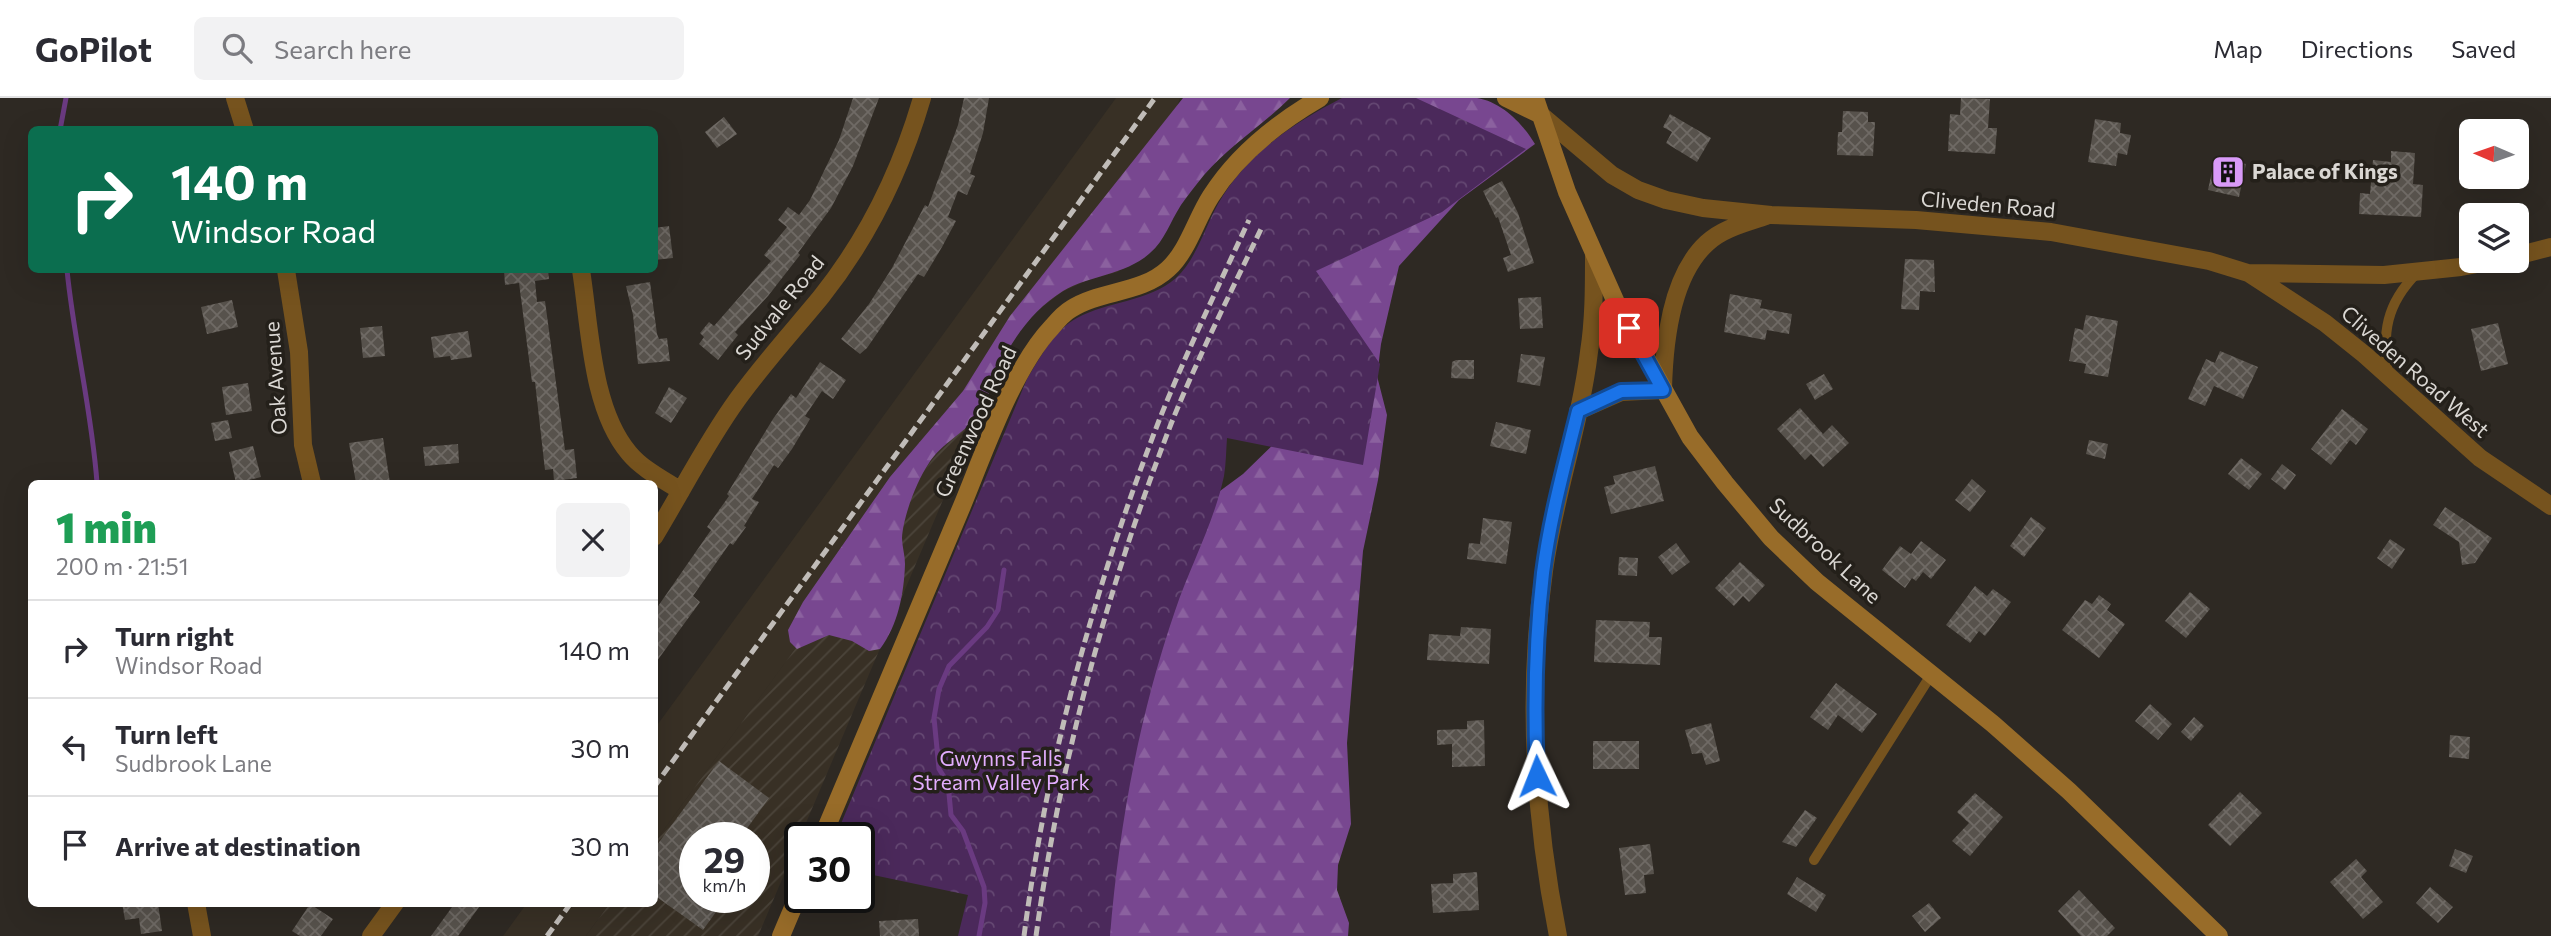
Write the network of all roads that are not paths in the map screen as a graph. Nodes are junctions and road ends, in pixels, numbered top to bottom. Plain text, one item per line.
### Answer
1 (235, 98) edge
2 (922, 98) edge
3 (1320, 98) edge
4 (1506, 98) edge
5 (1538, 106) edge
6 (244, 126) edge
7 (1771, 215) junction
8 (2551, 247) edge
9 (2529, 253) edge
10 (1594, 256) junction
11 (2459, 266) edge
12 (286, 273) edge
13 (582, 273) edge
14 (2248, 273) junction
15 (2417, 273) junction
16 (2388, 375) junction
17 (1663, 390) junction
18 (1578, 411) junction
19 (311, 480) edge
20 (681, 491) junction
21 (2551, 506) edge
22 (658, 530) edge
23 (1931, 675) junction
24 (829, 822) edge
25 (1814, 860) dead end
26 (197, 907) edge
27 (392, 907) edge
28 (791, 913) edge
29 (202, 936) edge
30 (371, 936) edge
31 (781, 936) edge
32 (1558, 936) edge
33 (2219, 936) edge

1 - 6 street
2 - 20 street, Sudvale Road
3 - 24 street, Greenwood Road
4 - 5 street, Cliveden Road
5 - 7 street, Cliveden Road
5 - 10 street, Sudbrook Lane
7 - 14 street, Cliveden Road
7 - 17 street
8 - 9 street
10 - 17 street, Sudbrook Lane
10 - 18 street
11 - 15 street, Cliveden Road
12 - 19 street, Oak Avenue
13 - 20 street
14 - 15 street, Cliveden Road
14 - 16 street, Cliveden Road West
15 - 16 lane
16 - 21 street, Cliveden Road West
17 - 18 street
17 - 23 street, Sudbrook Lane
18 - 32 street
20 - 22 street, Sudvale Road
23 - 25 lane
23 - 33 street, Sudbrook Lane
26 - 29 street
27 - 30 street
28 - 31 street

